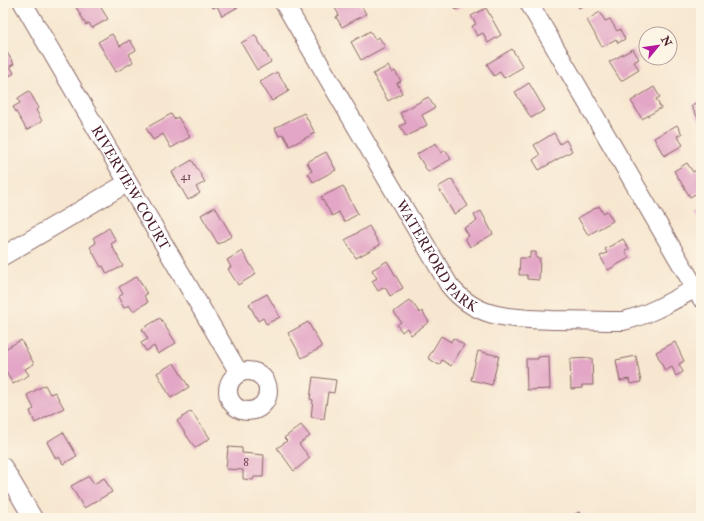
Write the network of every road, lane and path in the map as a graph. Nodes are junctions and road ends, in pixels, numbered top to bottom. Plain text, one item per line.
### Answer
1 (23, 3) edge
2 (284, 3) edge
3 (529, 3) edge
4 (127, 183) junction
5 (3, 256) edge
6 (698, 293) edge
7 (239, 373) dead end
8 (3, 467) edge
9 (33, 518) edge

1 - 4 street, RIVERVIEW COURT
2 - 6 street, WATERFORD PARK
3 - 6 street, WATERFORD PARK
4 - 5 street
4 - 7 street, RIVERVIEW COURT
8 - 9 street

